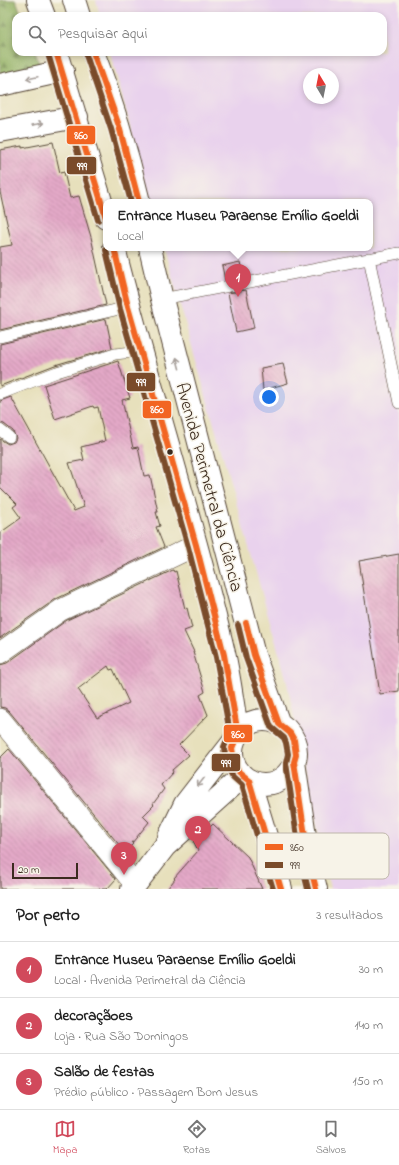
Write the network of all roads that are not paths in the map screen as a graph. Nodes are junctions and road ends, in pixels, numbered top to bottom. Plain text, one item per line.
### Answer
1 (38, 0) edge
2 (74, 0) edge
3 (42, 12) edge
4 (78, 12) edge
5 (95, 56) edge
6 (60, 62) edge
7 (0, 85) edge
8 (77, 117) junction
9 (0, 132) edge
10 (138, 199) edge
11 (103, 208) edge
12 (115, 251) edge
13 (151, 251) edge
14 (399, 253) edge
15 (369, 258) junction
16 (162, 299) junction
17 (128, 307) junction
18 (0, 338) edge
19 (142, 351) junction
20 (0, 394) edge
21 (399, 404) edge
22 (196, 545) junction
23 (0, 653) edge
24 (279, 724) junction
25 (3, 729) edge
26 (236, 737) junction
27 (294, 762) junction
28 (246, 778) junction
29 (265, 833) edge
30 (305, 833) edge
31 (165, 846) junction
32 (278, 879) edge
33 (314, 879) edge
34 (134, 886) edge
35 (281, 889) edge
36 (316, 889) edge

1 - 3 main road
2 - 4 main road
5 - 10 main road
6 -> 7 main road
6 - 8 main road
9 -> 8 main road
8 - 11 main road
12 - 17 main road, Avenida Perimetral da Ciência
13 - 16 main road, Avenida Perimetral da Ciência
14 - 15 lane
15 - 16 lane
15 - 21 lane
24 -> 16 main road, Avenida Perimetral da Ciência
17 - 18 lane
17 - 19 main road, Avenida Perimetral da Ciência
19 - 20 lane
19 - 22 main road, Avenida Perimetral da Ciência
22 - 23 street
22 - 26 main road, Avenida Perimetral da Ciência
24 - 26 main road
24 - 27 main road
25 - 34 street
26 - 28 main road
26 -> 31 main road
27 - 28 main road
27 - 30 main road
28 - 29 main road
28 - 31 main road
31 - 34 main road
32 - 35 main road
33 - 36 main road

